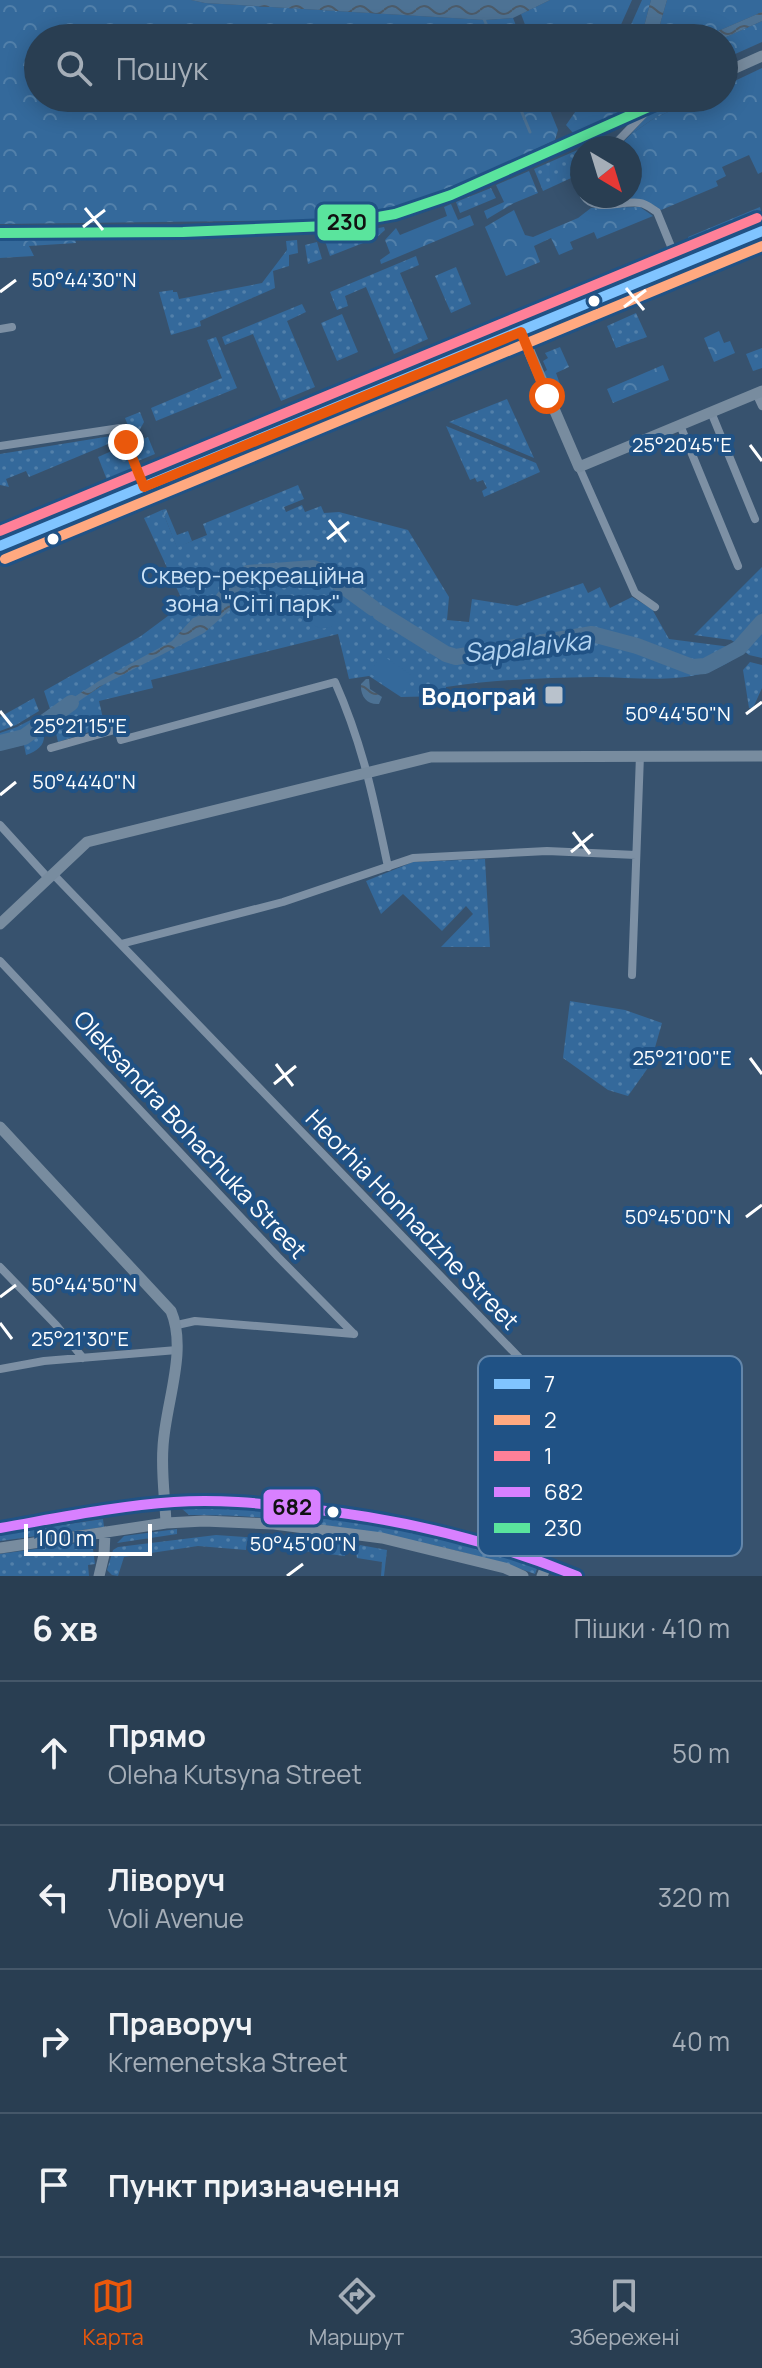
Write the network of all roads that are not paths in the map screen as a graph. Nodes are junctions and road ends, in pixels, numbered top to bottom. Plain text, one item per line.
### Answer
1 (762, 56) edge
2 (738, 67) edge
3 (638, 112) edge
4 (645, 112) edge
5 (622, 136) edge
6 (642, 204) edge
7 (762, 231) edge
8 (0, 233) edge
9 (679, 266) junction
10 (12, 327) dead end
11 (0, 329) edge
12 (521, 332) junction
13 (759, 392) edge
14 (762, 406) edge
15 (711, 412) junction
16 (680, 425) junction
17 (0, 446) edge
18 (579, 467) junction
19 (144, 487) junction
20 (755, 519) dead end
21 (0, 546) edge
22 (738, 566) dead end
23 (655, 607) dead end
24 (51, 748) dead end
25 (640, 755) junction
26 (762, 756) edge
27 (368, 772) junction
28 (0, 825) edge
29 (636, 855) junction
30 (388, 867) junction
31 (51, 876) junction
32 (0, 924) edge
33 (121, 944) junction
34 (0, 961) edge
35 (632, 975) dead end
36 (0, 1127) edge
37 (0, 1267) edge
38 (177, 1325) junction
39 (177, 1350) junction
40 (518, 1356) edge
41 (83, 1358) junction
42 (0, 1369) edge
43 (165, 1503) junction
44 (166, 1523) junction
45 (0, 1528) edge
46 (105, 1532) junction
47 (478, 1541) edge
48 (0, 1548) edge
49 (524, 1556) edge
50 (547, 1564) junction
51 (99, 1576) edge
52 (523, 1576) edge
53 (542, 1576) edge
54 (577, 1576) edge

1 - 2 street
3 - 8 street
4 - 5 street
6 - 9 street
7 - 9 main road
9 - 12 main road
10 - 11 street
12 - 18 street
12 - 19 main road
13 - 14 street
13 - 15 street
15 - 16 street
15 - 20 street
16 - 18 street
16 - 22 street
17 - 19 street
18 - 23 street
19 - 21 main road
24 - 27 street
25 - 26 street
25 - 27 street
25 - 29 street
27 - 30 street
27 - 31 street
28 - 31 street, Heorhia Honhadzhe Street
29 - 30 street
29 - 35 street
30 - 33 street
31 - 32 street
31 - 33 street, Heorhia Honhadzhe Street
33 - 40 street, Heorhia Honhadzhe Street
34 - 38 street, Oleksandra Bohachuka Street
36 - 38 street
37 - 41 street
38 - 39 street
39 - 41 street
39 - 43 street
41 - 42 street
43 - 44 street
43 - 45 street
43 - 47 street
44 - 46 street
44 - 52 street
46 - 48 street
46 - 51 street
49 - 50 street
50 - 53 street
50 - 54 street

